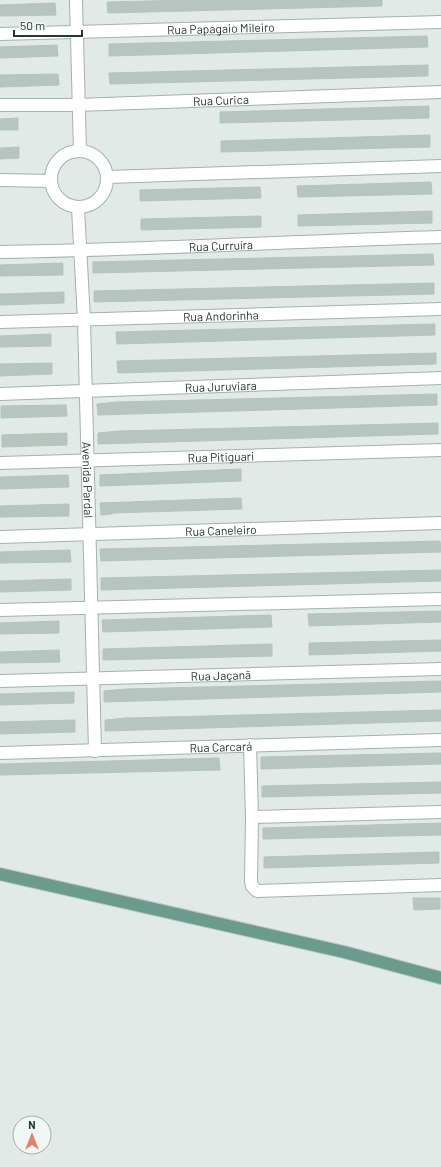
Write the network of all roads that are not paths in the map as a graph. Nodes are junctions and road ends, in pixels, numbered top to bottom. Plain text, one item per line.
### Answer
1 (76, 0) edge
2 (441, 22) edge
3 (77, 33) junction
4 (0, 34) edge
5 (441, 92) edge
6 (0, 105) edge
7 (78, 105) junction
8 (80, 151) junction
9 (441, 166) edge
10 (108, 177) junction
11 (0, 180) edge
12 (51, 180) junction
13 (78, 208) junction
14 (441, 237) edge
15 (80, 251) junction
16 (0, 252) edge
17 (441, 309) edge
18 (84, 320) junction
19 (0, 322) edge
20 (441, 378) edge
21 (86, 391) junction
22 (0, 394) edge
23 (441, 450) edge
24 (88, 460) junction
25 (0, 463) edge
26 (441, 523) edge
27 (89, 534) junction
28 (0, 537) edge
29 (441, 599) edge
30 (91, 606) junction
31 (0, 610) edge
32 (441, 669) edge
33 (93, 677) junction
34 (0, 681) edge
35 (441, 740) edge
36 (250, 745) junction
37 (95, 751) junction
38 (0, 753) edge
39 (441, 812) edge
40 (252, 817) junction
41 (0, 874) edge
42 (441, 885) edge
43 (441, 978) edge

1 - 3 street
2 - 3 street, Rua Papagaio Mileiro
3 - 4 street, Rua Papagaio Mileiro
3 - 7 street
5 - 7 street, Rua Curica
6 - 7 street, Rua Curica
7 - 8 street
8 - 10 street
8 - 12 street
9 - 10 street
10 - 13 street
11 - 12 street
12 - 13 street
13 - 15 street, Avenida Pardal
14 - 15 street, Rua Curruíra
15 - 16 street, Rua Curruíra
15 - 18 street, Avenida Pardal
17 - 18 street, Rua Andorinha
18 - 19 street, Rua Andorinha
18 - 21 street, Avenida Pardal
20 - 21 street, Rua Juruviara
21 - 22 street, Rua Juruviara
21 - 24 street, Avenida Pardal
23 - 24 street, Rua Pitiguari
24 - 25 street, Rua Pitiguari
24 - 27 street, Avenida Pardal
26 - 27 street, Rua Caneleiro
27 - 28 street, Rua Caneleiro
27 - 30 street, Avenida Pardal
29 - 30 street
30 - 31 street
30 - 33 street, Avenida Pardal
32 - 33 street, Rua Jaçanã
33 - 34 street, Rua Jaçanã
33 - 37 street, Avenida Pardal
35 - 36 street, Rua Carcará
36 - 37 street, Rua Carcará
36 - 40 street
37 - 38 street, Rua Carcará
39 - 40 street
40 - 42 street
41 - 43 main road

